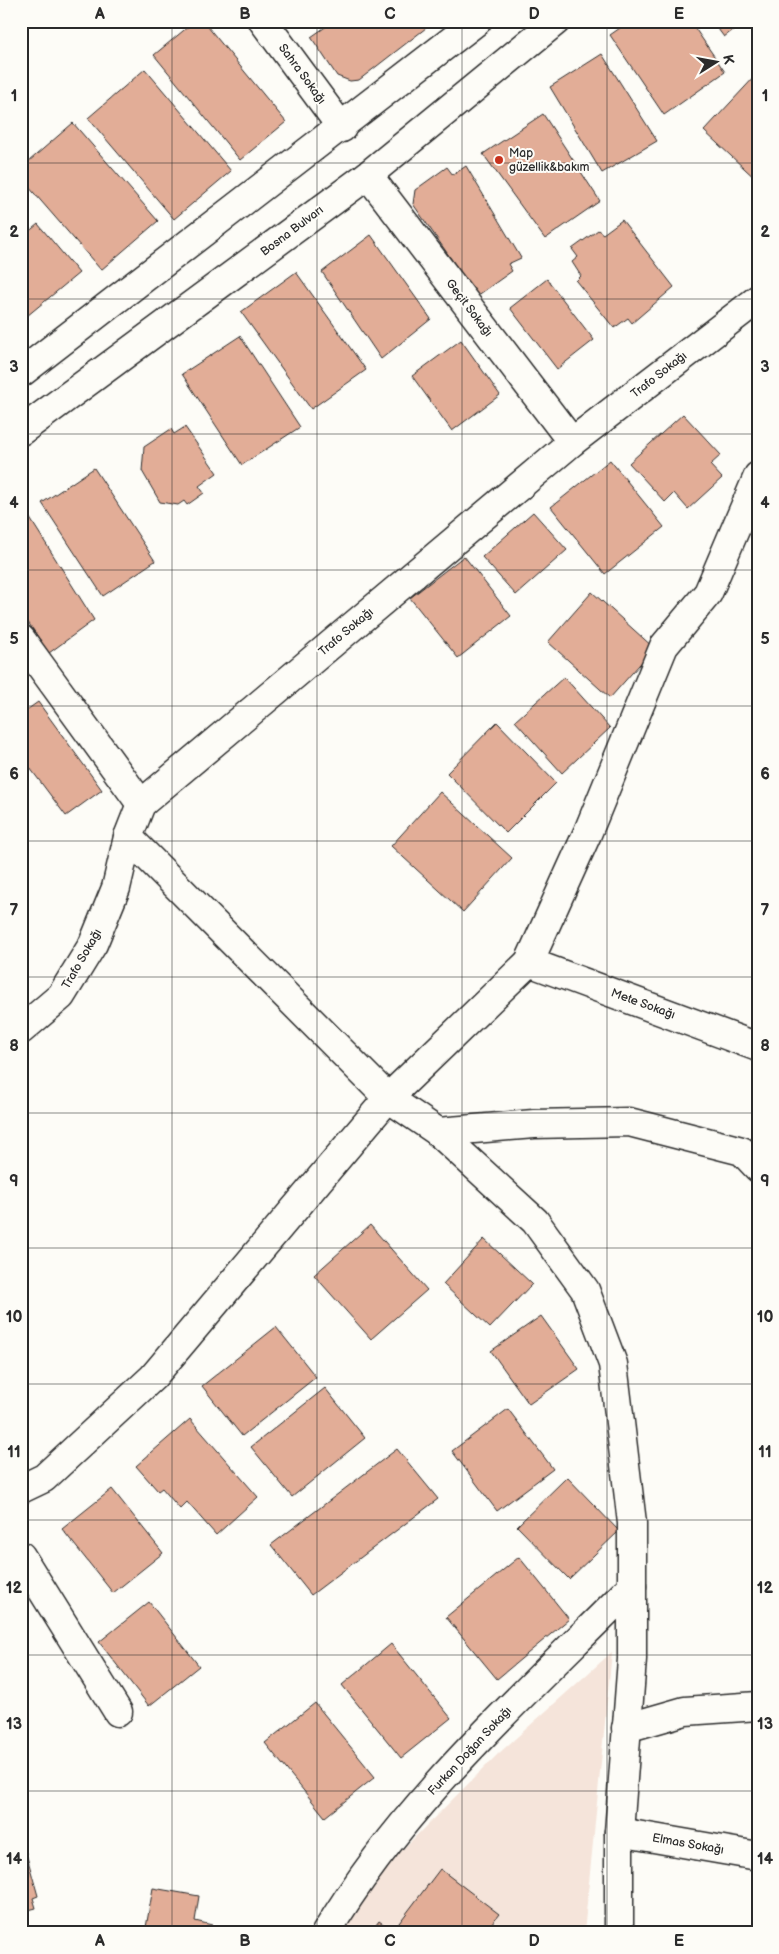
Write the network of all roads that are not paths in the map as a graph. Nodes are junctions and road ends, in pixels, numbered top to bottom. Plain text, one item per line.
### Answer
1 (263, 21) edge
2 (477, 21) edge
3 (556, 21) edge
4 (342, 128) junction
5 (368, 175) junction
6 (758, 299) edge
7 (21, 373) edge
8 (21, 431) edge
9 (572, 442) junction
10 (758, 476) edge
11 (21, 639) edge
12 (141, 804) junction
13 (128, 838) junction
14 (529, 962) junction
15 (21, 1030) edge
16 (758, 1047) edge
17 (388, 1098) junction
18 (438, 1132) junction
19 (758, 1168) edge
20 (21, 1489) edge
21 (21, 1556) edge
22 (632, 1586) junction
23 (758, 1706) edge
24 (118, 1712) dead end
25 (626, 1728) junction
26 (619, 1832) junction
27 (758, 1856) edge
28 (326, 1933) edge
29 (619, 1933) edge

1 - 4 street, Sahra Sokağı
2 - 4 street
3 - 5 street, Bosna Bulvarı
4 - 7 street
5 - 8 street, Bosna Bulvarı
5 - 9 street, Geçit Sokağı
6 - 9 street, Trafo Sokağı
9 - 12 street, Trafo Sokağı
10 - 14 street
11 - 12 street
12 - 13 street, Trafo Sokağı
13 - 15 street, Trafo Sokağı
13 - 17 street
14 - 16 street, Mete Sokağı
14 - 17 street
17 - 18 street
17 - 20 street
18 - 19 street
18 - 22 street
21 - 24 street
22 - 25 street
22 - 28 street, Furkan Doğan Sokağı
23 - 25 street
25 - 26 street
26 - 27 street, Elmas Sokağı
26 - 29 street

